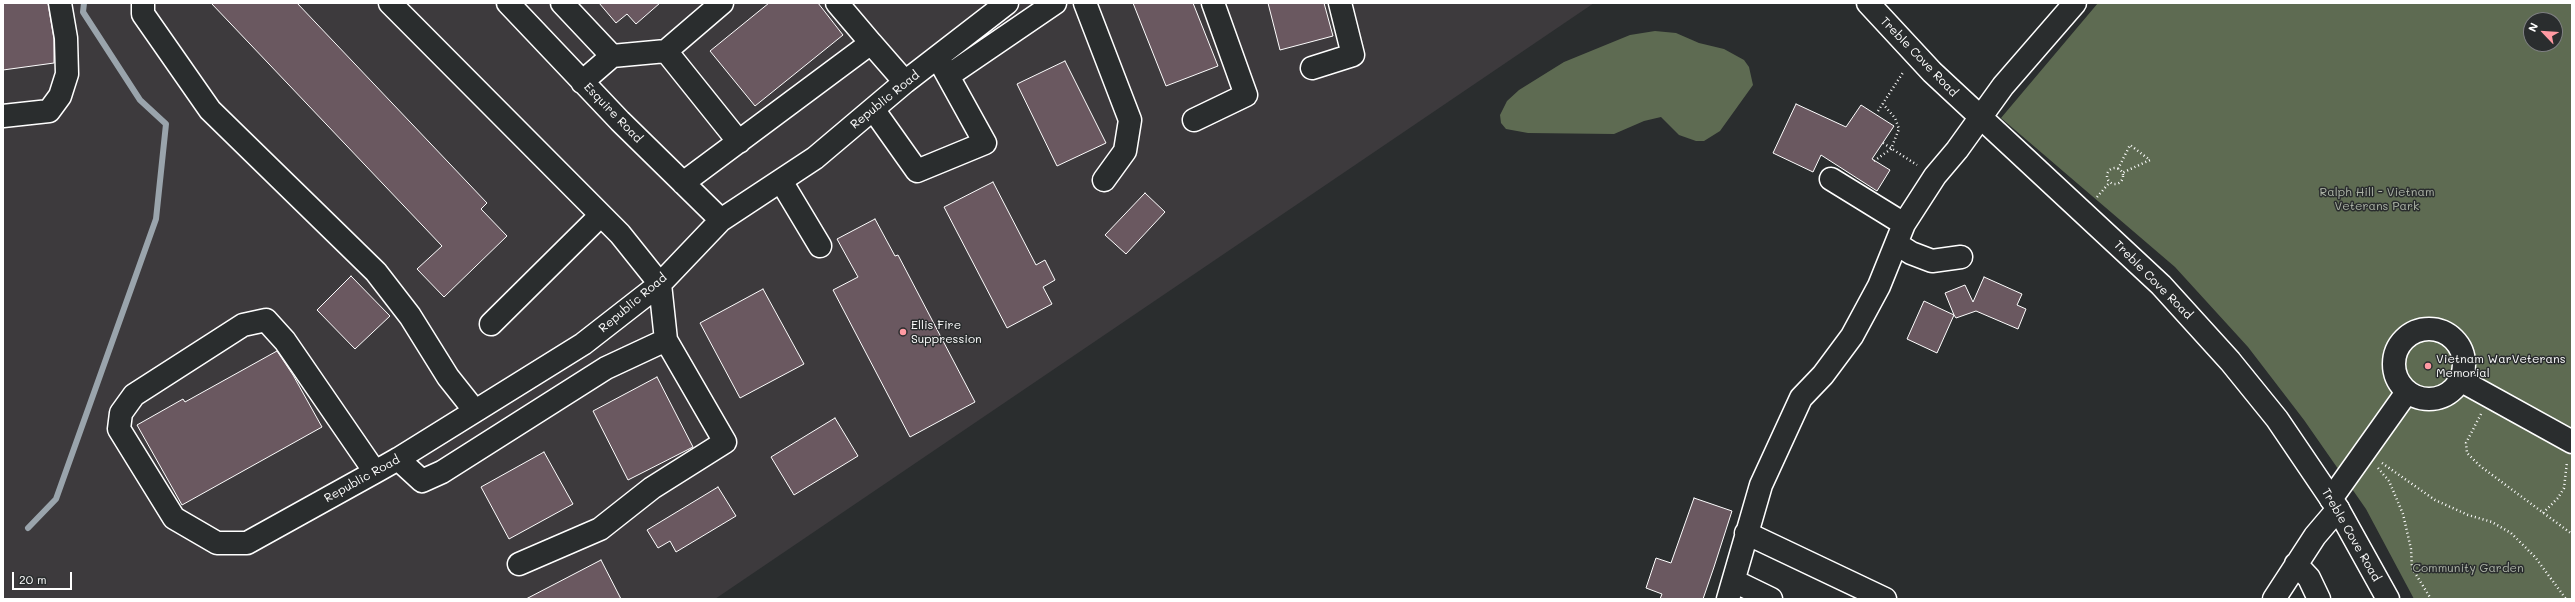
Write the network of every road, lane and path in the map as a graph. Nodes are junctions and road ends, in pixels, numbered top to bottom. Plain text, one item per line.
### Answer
1 (60, 3) edge
2 (143, 3) edge
3 (390, 3) edge
4 (508, 3) edge
5 (562, 3) edge
6 (722, 3) edge
7 (838, 3) edge
8 (1007, 3) edge
9 (1055, 3) edge
10 (1085, 3) edge
11 (1214, 3) edge
12 (1340, 3) edge
13 (1868, 3) edge
14 (2075, 3) edge
15 (870, 43) junction
16 (666, 51) junction
17 (612, 56) junction
18 (943, 67) junction
19 (1312, 68) dead end
20 (1902, 73) dead end
21 (582, 82) junction
22 (906, 82) junction
23 (1883, 104) junction
24 (873, 109) junction
25 (1878, 111) dead end
26 (3, 116) edge
27 (1978, 117) junction
28 (1194, 120) dead end
29 (739, 142) junction
30 (1883, 143) dead end
31 (1891, 149) junction
32 (1874, 161) dead end
33 (2118, 169) junction
34 (2122, 173) junction
35 (1935, 176) junction
36 (1831, 178) dead end
37 (1104, 180) dead end
38 (781, 181) junction
39 (683, 183) junction
40 (600, 215) junction
41 (721, 220) junction
42 (1904, 224) junction
43 (1897, 244) junction
44 (820, 246) dead end
45 (1962, 256) dead end
46 (660, 284) junction
47 (491, 324) dead end
48 (666, 340) junction
49 (2460, 380) junction
50 (2408, 392) junction
51 (2489, 396) junction
52 (476, 411) junction
53 (2572, 442) edge
54 (2366, 451) junction
55 (398, 459) junction
56 (375, 472) junction
57 (2335, 504) junction
58 (2543, 514) junction
59 (1746, 533) junction
60 (2572, 534) edge
61 (519, 564) dead end
62 (2296, 564) junction
63 (1731, 590) edge
64 (1882, 598) edge
65 (1771, 599) edge
66 (2274, 599) edge
67 (2320, 599) edge
68 (2388, 599) edge
69 (2431, 599) edge
70 (2566, 599) edge

1 - 26 street
2 - 52 street
3 - 40 street
4 - 21 street, Esquire Road
5 - 17 street
6 - 16 street
7 - 15 street
8 - 18 street, Republic Road
9 - 18 street
10 - 37 street
11 - 28 street
12 - 19 street
13 - 27 street, Treble Cove Road
14 - 27 street
15 - 22 street
15 - 29 street
16 - 17 street
16 - 29 street
17 - 21 street
18 - 22 street, Republic Road
18 - 24 street
20 - 23 path
21 - 39 street, Esquire Road
22 - 24 street, Republic Road
23 - 25 path
23 - 31 path
24 - 38 street, Republic Road
27 - 35 street
27 - 57 street, Treble Cove Road
29 - 39 street
30 - 31 path
31 - 32 path
31 - 35 path
33 - 34 path
33 - 34 path
33 - 34 path
35 - 42 street
36 - 42 street
38 - 41 street, Republic Road
38 - 44 street
39 - 41 street, Esquire Road
40 - 46 street
40 - 47 street
41 - 46 street, Republic Road
42 - 43 street
43 - 45 street
43 - 59 street
46 - 48 street
46 - 52 street, Republic Road
48 - 55 street
48 - 61 street
49 - 50 street
49 - 50 street
49 - 51 street
50 - 54 street
51 - 53 street
51 - 58 path
52 - 55 street, Republic Road
53 - 58 path
54 - 57 street
54 - 69 path
54 - 70 path
55 - 56 street, Republic Road
56 - 56 street, Republic Road
57 - 62 street
57 - 68 street, Treble Cove Road
58 - 60 path
59 - 63 street
59 - 64 street
62 - 66 street
62 - 67 street
63 - 65 street

